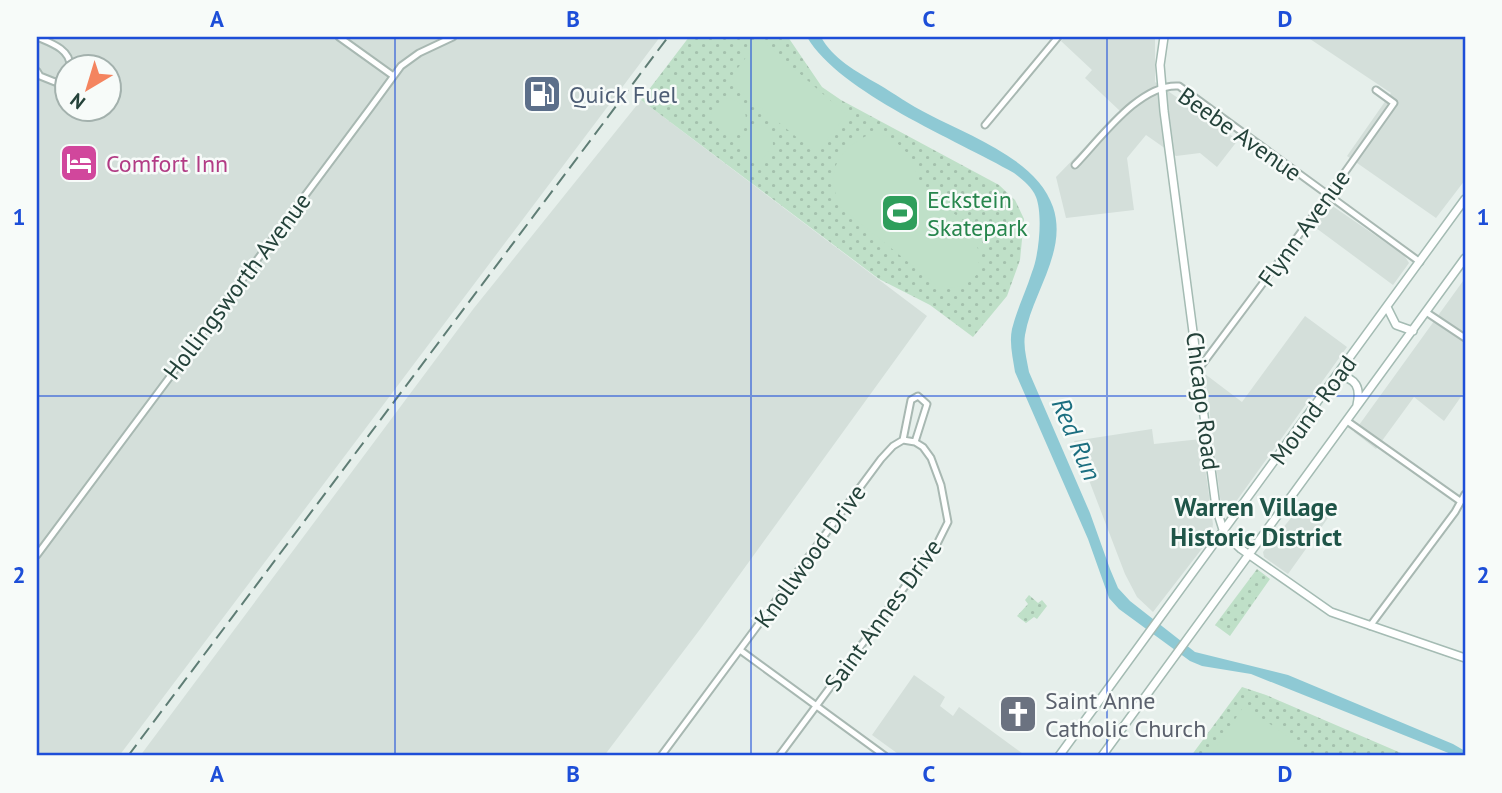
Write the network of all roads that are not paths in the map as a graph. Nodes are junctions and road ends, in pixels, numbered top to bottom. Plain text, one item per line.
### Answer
1 (37, 37) edge
2 (339, 37) edge
3 (453, 37) edge
4 (1058, 37) edge
5 (1164, 37) edge
6 (63, 52) edge
7 (37, 71) edge
8 (392, 75) junction
9 (52, 81) edge
10 (1161, 86) junction
11 (1376, 90) dead end
12 (985, 125) dead end
13 (1075, 165) dead end
14 (1328, 196) junction
15 (1465, 199) edge
16 (1465, 258) edge
17 (1420, 262) junction
18 (1387, 307) junction
19 (1426, 312) junction
20 (1413, 331) junction
21 (1465, 338) edge
22 (1198, 370) junction
23 (1338, 376) junction
24 (1356, 409) junction
25 (1348, 421) junction
26 (903, 440) junction
27 (915, 442) junction
28 (1465, 494) edge
29 (1460, 501) junction
30 (1224, 533) junction
31 (37, 555) edge
32 (1250, 555) junction
33 (1370, 626) junction
34 (740, 650) junction
35 (1465, 659) edge
36 (816, 706) junction
37 (1107, 755) edge
38 (661, 756) edge
39 (779, 756) edge
40 (885, 756) edge
41 (1059, 756) edge

1 - 6 street
2 - 8 street
3 - 8 street, Hollingsworth Avenue
4 - 12 street
5 - 10 main road, Chicago Road
7 - 9 street
8 - 31 street, Hollingsworth Avenue
10 - 13 street
10 - 14 street, Beebe Avenue
10 - 22 main road, Chicago Road
11 - 14 street, Flynn Avenue
14 - 17 street, Beebe Avenue
14 - 22 street, Flynn Avenue
15 - 17 main road, Mound Road
16 - 19 main road, Mound Road
17 - 18 main road, Mound Road
18 - 20 main road
18 - 23 main road, Mound Road
19 - 20 main road, Mound Road
19 - 21 street
20 - 24 main road, Mound Road
22 - 30 main road, Chicago Road
23 - 24 main road
23 - 30 main road, Mound Road
24 - 25 main road, Mound Road
25 - 29 street
25 - 32 main road, Mound Road
26 - 27 street
26 - 27 street
26 - 34 street, Knollwood Drive
27 - 36 street, Saint Annes Drive
28 - 29 street
29 - 33 street
30 - 32 main road
30 - 41 main road, Mound Road
32 - 33 main road
32 - 37 main road, Mound Road
33 - 35 main road
34 - 36 street
34 - 38 street, Knollwood Drive
36 - 39 street, Saint Annes Drive
36 - 40 street

